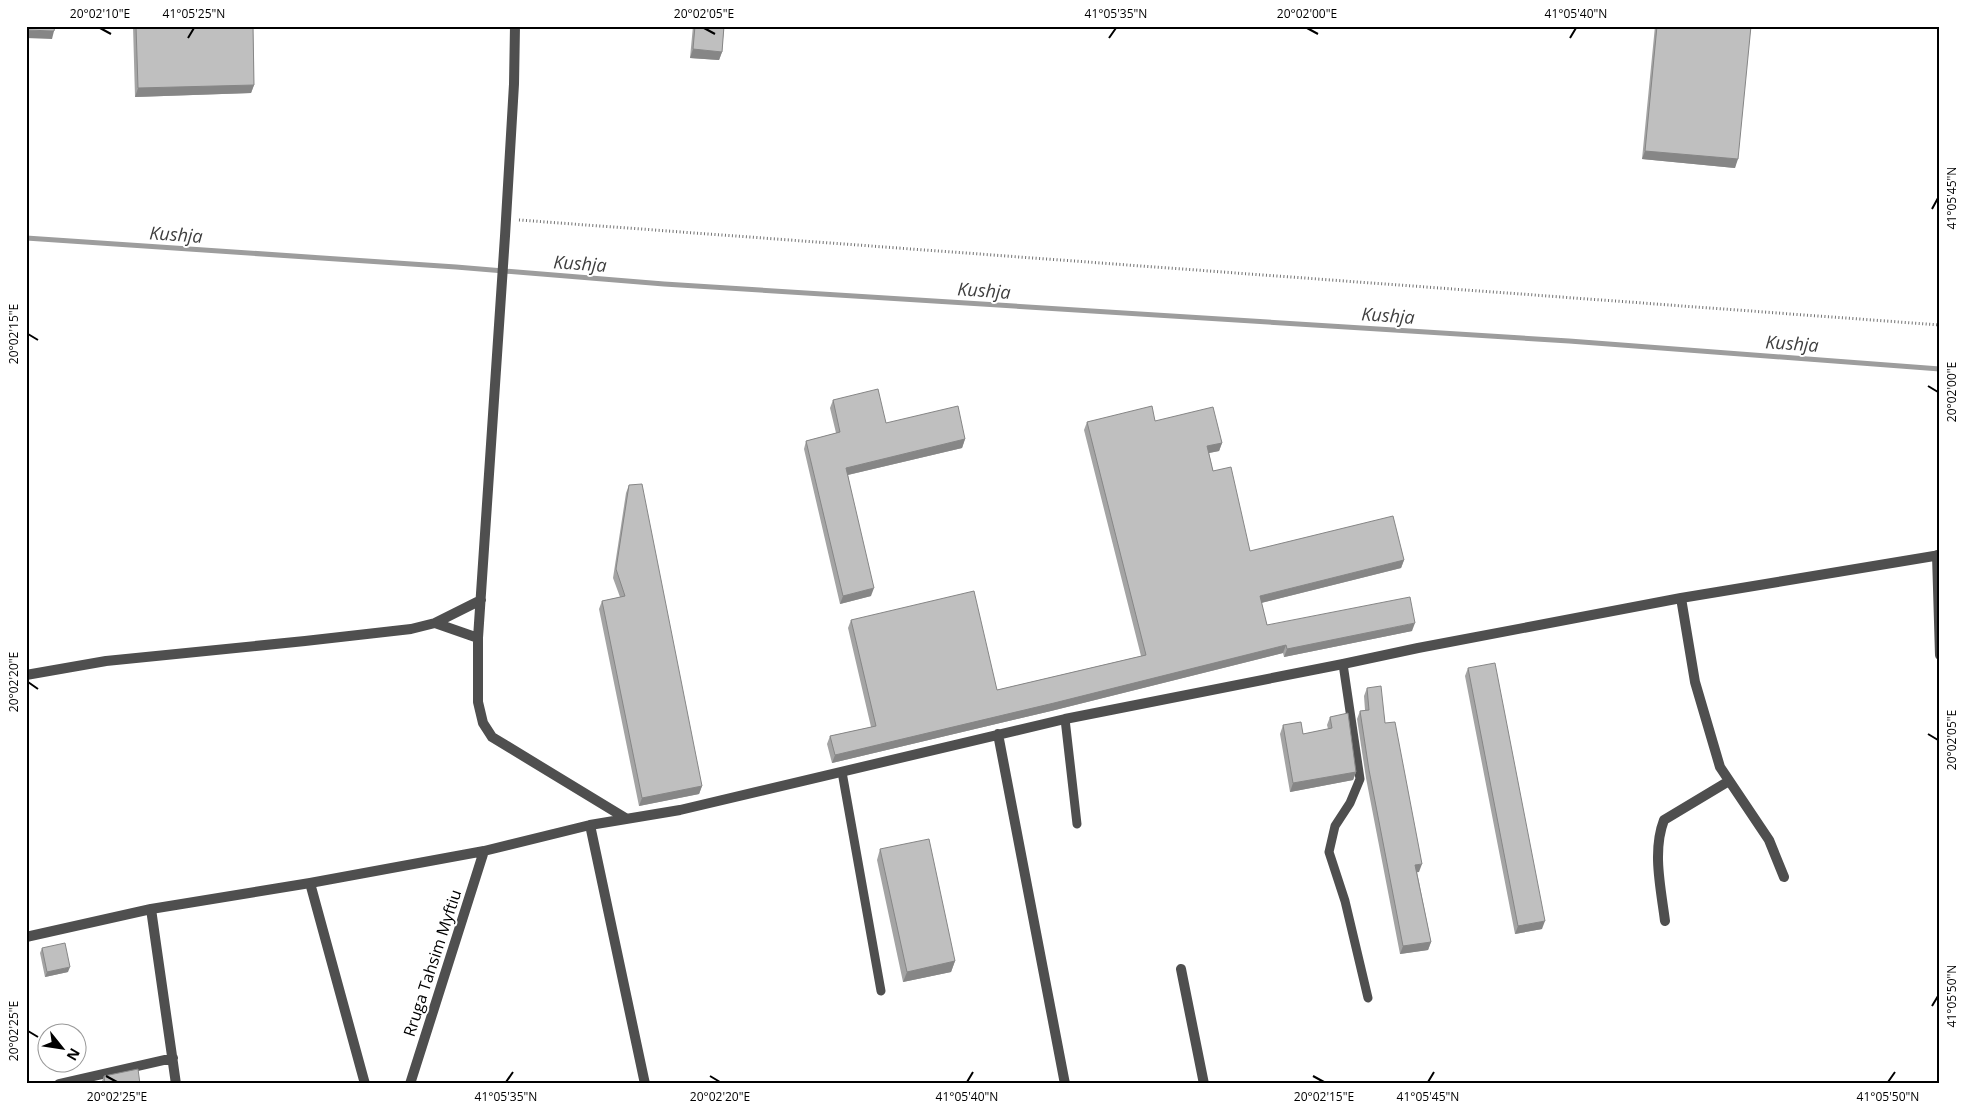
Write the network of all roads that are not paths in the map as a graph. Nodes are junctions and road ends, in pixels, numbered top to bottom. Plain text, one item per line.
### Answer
1 (515, 26) edge
2 (1938, 555) edge
3 (1681, 598) junction
4 (481, 600) junction
5 (435, 623) junction
6 (478, 638) junction
7 (1940, 655) edge
8 (1344, 664) junction
9 (26, 675) edge
10 (1065, 719) junction
11 (998, 734) junction
12 (842, 772) junction
13 (1729, 782) junction
14 (627, 819) junction
15 (1077, 824) dead end
16 (590, 825) junction
17 (484, 851) junction
18 (1784, 877) dead end
19 (310, 883) junction
20 (151, 909) junction
21 (1665, 921) dead end
22 (26, 937) edge
23 (1181, 969) dead end
24 (880, 991) dead end
25 (1368, 998) dead end
26 (173, 1058) junction
27 (58, 1084) edge
28 (176, 1084) edge
29 (365, 1084) edge
30 (410, 1084) edge
31 (645, 1084) edge
32 (1065, 1084) edge
33 (1204, 1084) edge

1 - 4 street
2 - 3 street
2 - 7 street
3 - 8 street
3 - 13 street
4 - 5 street
4 - 6 street
5 - 6 street
5 - 9 street
6 - 14 street
8 - 10 street
8 - 25 lane
10 - 11 street
10 - 15 lane
11 - 12 street
11 - 32 street
12 - 14 street
12 - 24 lane
13 - 18 street
13 - 21 street
14 - 16 street
16 - 17 street
16 - 31 street
17 - 19 street
17 - 30 street, Rruga Tahsim Myftiu
19 - 20 street
19 - 29 street
20 - 22 street
20 - 26 street
23 - 33 street
26 - 27 street
26 - 28 street

